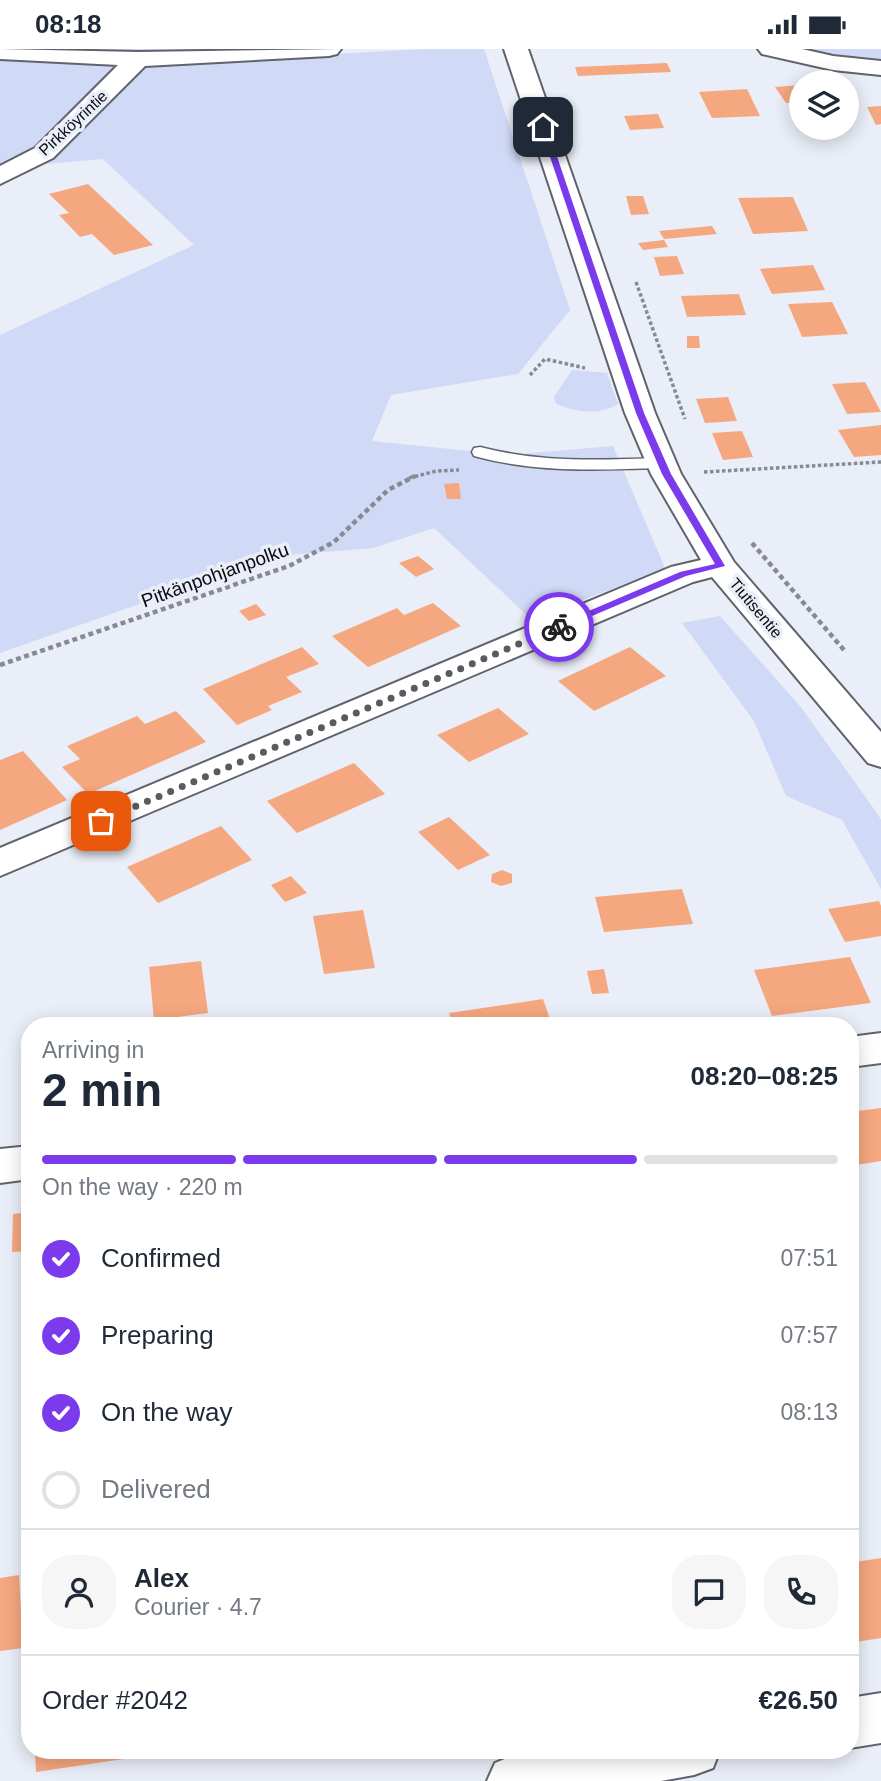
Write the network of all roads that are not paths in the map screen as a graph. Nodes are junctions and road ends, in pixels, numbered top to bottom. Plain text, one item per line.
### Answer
1 (329, 49) edge
2 (516, 49) edge
3 (770, 49) edge
4 (0, 52) edge
5 (138, 59) junction
6 (881, 68) edge
7 (0, 176) edge
8 (480, 452) dead end
9 (661, 463) junction
10 (720, 566) junction
11 (881, 755) edge
12 (0, 863) edge
13 (881, 1048) edge
14 (859, 1051) edge
15 (21, 1163) edge
16 (0, 1166) edge
17 (881, 1718) edge
18 (859, 1722) edge
19 (641, 1759) edge
20 (513, 1781) edge

1 - 5 street
2 - 9 street, Tiutisentie
3 - 6 street
4 - 5 street
5 - 7 street, Pirkköyrintie
8 - 9 lane
9 - 10 street, Tiutisentie
10 - 11 street, Tiutisentie
10 - 12 street
13 - 14 street
15 - 16 street
17 - 18 street
19 - 20 street

